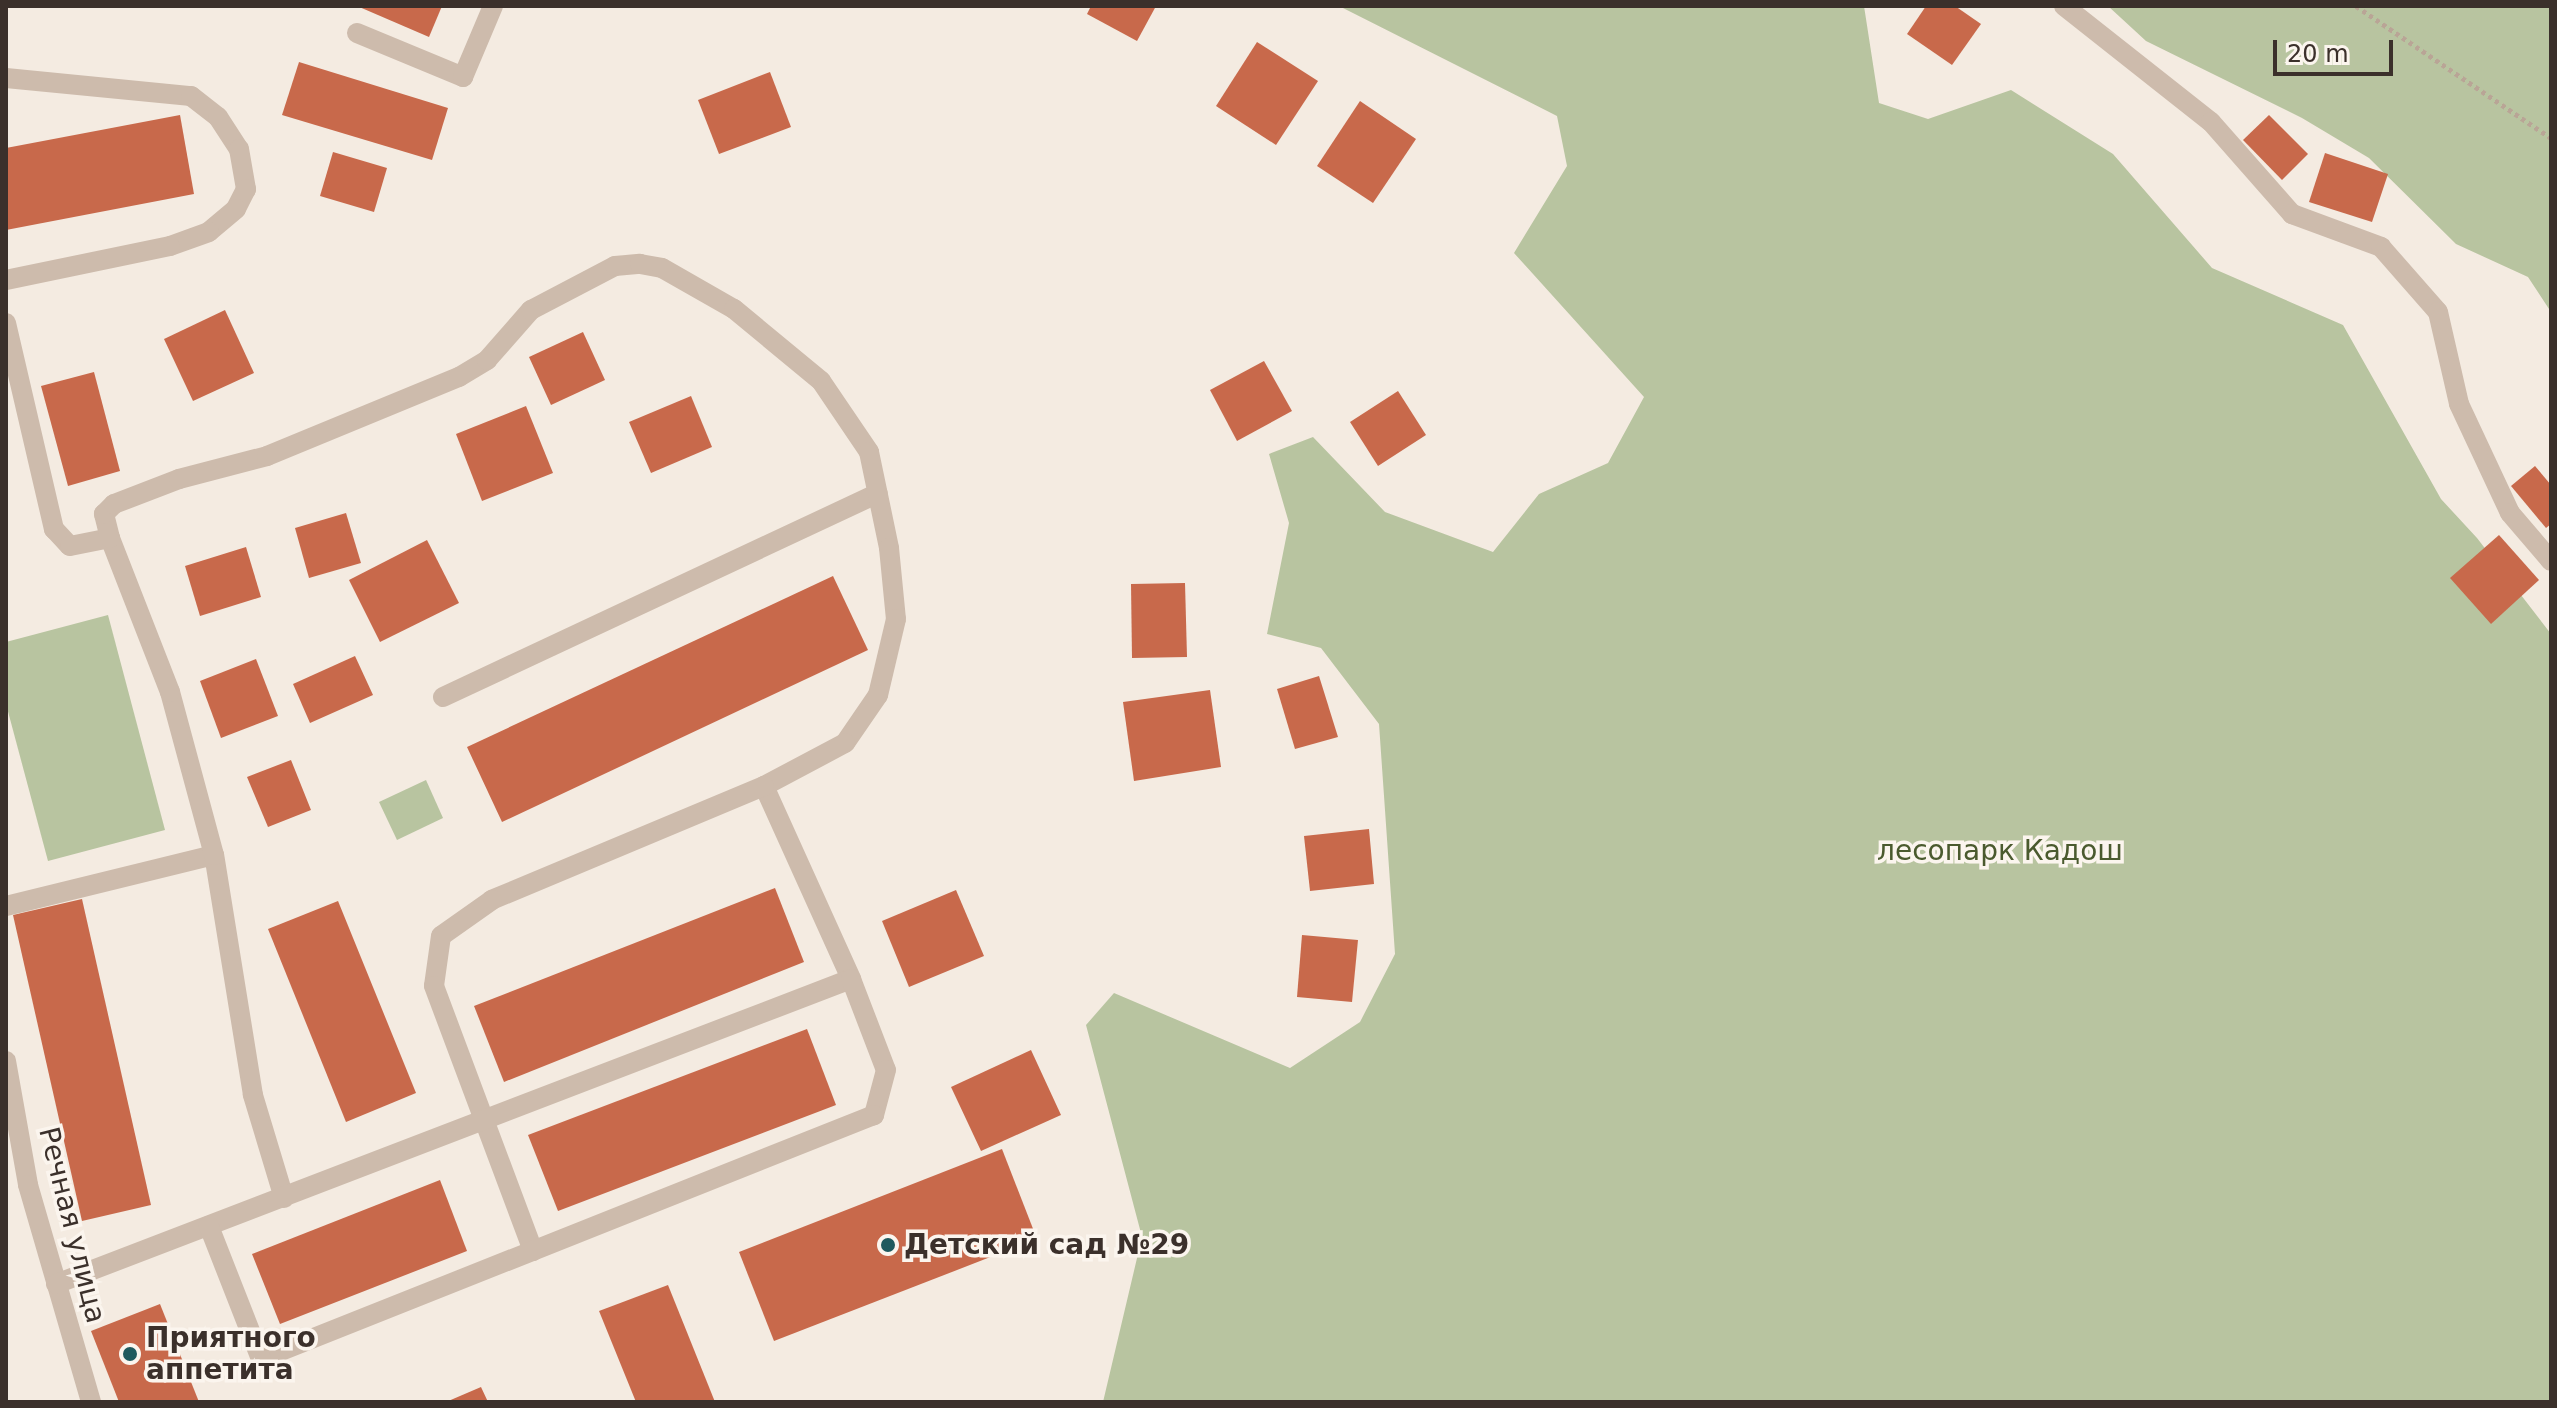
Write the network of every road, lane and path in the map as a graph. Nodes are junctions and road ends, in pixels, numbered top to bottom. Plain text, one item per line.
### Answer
1 (493, 6) edge
2 (2064, 6) edge
3 (2356, 6) edge
4 (357, 33) dead end
5 (6, 78) edge
6 (2551, 138) edge
7 (6, 280) edge
8 (6, 323) edge
9 (878, 493) junction
10 (110, 538) junction
11 (2551, 561) edge
12 (443, 697) dead end
13 (764, 786) junction
14 (214, 855) junction
15 (6, 906) edge
16 (851, 979) junction
17 (6, 1061) edge
18 (484, 1122) junction
19 (284, 1198) junction
20 (209, 1226) junction
21 (533, 1251) junction
22 (56, 1284) junction
23 (91, 1402) edge

1 - 4 street
2 - 11 street
3 - 6 path
5 - 7 street
8 - 10 street
9 - 10 street
9 - 12 street
9 - 13 street
10 - 14 street
13 - 16 street
13 - 18 street
14 - 15 street
14 - 19 street
16 - 18 street
16 - 21 street
17 - 22 street, Речная улица
18 - 19 street
18 - 21 street
19 - 20 street
20 - 21 street
20 - 22 street
22 - 23 street, Речная улица

